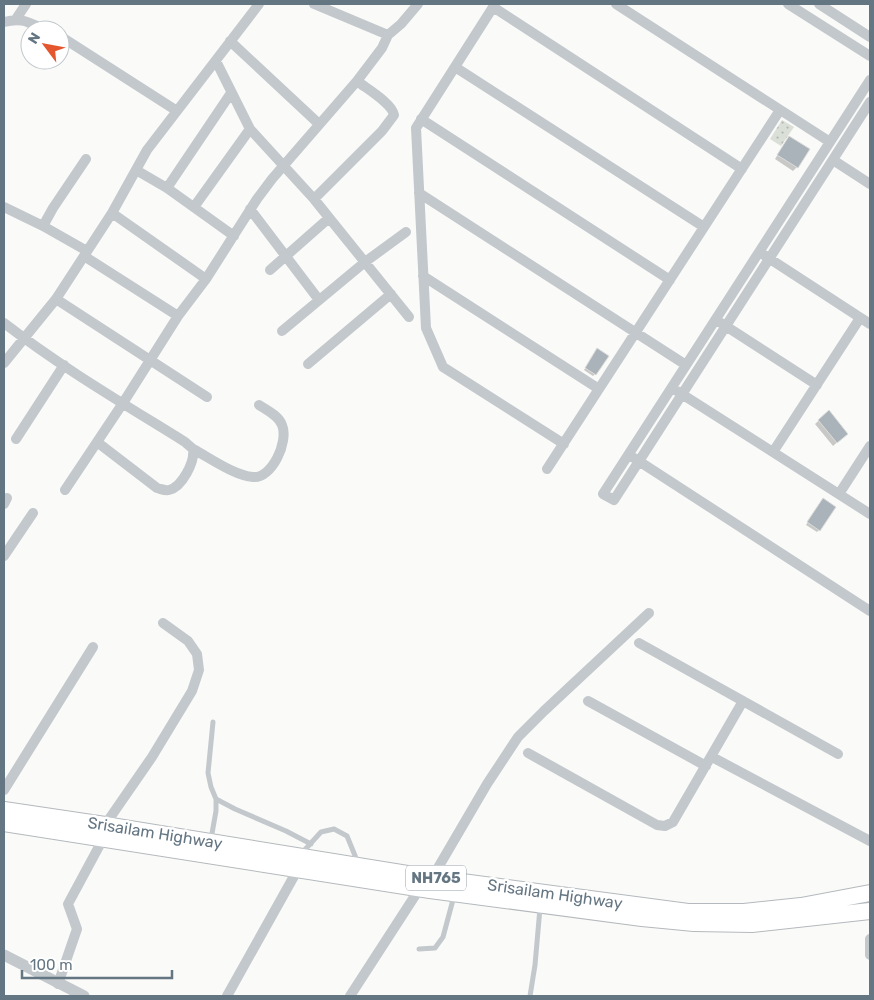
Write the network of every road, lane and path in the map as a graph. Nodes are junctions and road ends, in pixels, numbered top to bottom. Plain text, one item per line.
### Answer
1 (26, 4) edge
2 (259, 4) edge
3 (314, 4) edge
4 (418, 4) edge
5 (616, 4) edge
6 (788, 4) edge
7 (819, 4) edge
8 (494, 6) edge
9 (16, 19) junction
10 (22, 20) edge
11 (4, 22) edge
12 (388, 35) junction
13 (870, 37) edge
14 (230, 41) junction
15 (70, 42) edge
16 (870, 56) edge
17 (216, 61) junction
18 (455, 67) junction
19 (870, 80) edge
20 (357, 81) junction
21 (231, 93) junction
22 (870, 102) edge
23 (780, 110) junction
24 (177, 111) junction
25 (421, 119) junction
26 (319, 124) junction
27 (250, 129) junction
28 (830, 142) junction
29 (86, 159) dead end
30 (833, 160) junction
31 (284, 166) junction
32 (742, 169) junction
33 (136, 170) junction
34 (870, 184) edge
35 (167, 188) junction
36 (419, 193) junction
37 (314, 199) junction
38 (194, 206) junction
39 (4, 207) edge
40 (250, 209) junction
41 (112, 213) junction
42 (329, 218) junction
43 (43, 226) junction
44 (704, 228) junction
45 (406, 232) dead end
46 (234, 236) junction
47 (759, 252) junction
48 (86, 254) junction
49 (286, 255) junction
50 (769, 259) junction
51 (365, 262) junction
52 (270, 270) dead end
53 (423, 276) junction
54 (206, 279) junction
55 (670, 280) junction
56 (391, 294) junction
57 (56, 299) junction
58 (319, 300) junction
59 (178, 316) junction
60 (409, 317) dead end
61 (860, 318) junction
62 (715, 320) junction
63 (4, 323) edge
64 (870, 324) edge
65 (726, 326) junction
66 (282, 331) dead end
67 (635, 333) junction
68 (24, 338) junction
69 (151, 360) junction
70 (4, 363) edge
71 (308, 364) dead end
72 (64, 365) junction
73 (686, 365) junction
74 (817, 385) junction
75 (672, 388) junction
76 (599, 389) junction
77 (682, 394) junction
78 (207, 397) dead end
79 (123, 403) junction
80 (259, 405) dead end
81 (16, 439) dead end
82 (97, 442) junction
83 (564, 444) junction
84 (870, 446) edge
85 (193, 449) junction
86 (773, 452) junction
87 (628, 454) junction
88 (639, 461) junction
89 (547, 469) dead end
90 (65, 490) dead end
91 (839, 494) junction
92 (33, 513) dead end
93 (870, 514) edge
94 (4, 556) edge
95 (870, 611) edge
96 (649, 612) dead end
97 (163, 623) dead end
98 (639, 643) dead end
99 (93, 647) dead end
100 (588, 701) dead end
101 (743, 702) junction
102 (214, 722) dead end
103 (528, 753) dead end
104 (838, 754) dead end
105 (712, 757) junction
106 (706, 766) junction
107 (4, 790) edge
108 (216, 799) junction
109 (4, 810) edge
110 (4, 823) edge
111 (104, 832) junction
112 (870, 841) edge
113 (210, 842) junction
114 (310, 844) junction
115 (299, 863) junction
116 (360, 866) junction
117 (426, 883) junction
118 (454, 893) junction
119 (870, 893) edge
120 (540, 905) junction
121 (870, 911) edge
122 (870, 939) edge
123 (419, 949) dead end
124 (4, 955) edge
125 (870, 955) edge
126 (58, 984) junction
127 (84, 996) edge
128 (227, 996) edge
129 (350, 996) edge
130 (530, 996) edge

1 - 9 street
2 - 14 street
3 - 12 street
4 - 12 street
5 - 23 street
6 - 16 street
7 - 13 street
8 - 18 street
8 - 32 street
9 - 10 street
9 - 11 street
12 - 20 street
14 - 17 street
14 - 26 street
15 - 24 street
17 - 21 street
17 - 24 street
18 - 25 street
18 - 44 street
19 - 28 street
20 - 26 street
20 - 37 street
21 - 27 street
21 - 35 street
22 - 30 street
23 - 28 street
23 - 32 street
24 - 33 street
25 - 36 street
25 - 55 street
26 - 31 street
27 - 31 street
27 - 38 street
28 - 47 street
29 - 43 street
30 - 34 street
30 - 50 street
31 - 37 street
31 - 40 street
32 - 44 street
33 - 35 street
33 - 41 street
35 - 38 street
36 - 53 street
36 - 67 street
37 - 42 street
38 - 46 street
39 - 43 street
40 - 46 street
40 - 49 street
41 - 48 street
41 - 54 street
42 - 49 street
42 - 51 street
43 - 48 street
44 - 55 street
45 - 51 street
46 - 54 street
47 - 50 street
47 - 62 street
48 - 57 street
48 - 59 street
49 - 52 street
49 - 58 street
50 - 61 street
50 - 65 street
51 - 56 street
51 - 58 street
53 - 76 street
53 - 83 street
54 - 59 street
55 - 67 street
56 - 60 street
56 - 71 street
57 - 68 street
57 - 69 street
58 - 66 street
59 - 69 street
61 - 64 street
61 - 74 street
62 - 65 street
62 - 73 street
63 - 68 street
65 - 74 street
65 - 77 street
67 - 73 street
67 - 76 street
68 - 70 street
68 - 72 street
69 - 78 street
69 - 79 street
72 - 79 street
72 - 81 street
73 - 75 street
74 - 86 street
75 - 77 street
75 - 87 street
76 - 83 street
77 - 86 street
77 - 88 street
79 - 82 street
79 - 85 street
80 - 85 street
82 - 85 street
82 - 90 street
83 - 89 street
84 - 91 street
86 - 91 street
87 - 88 street
87 - 88 street
88 - 95 street
91 - 93 street
92 - 94 street
96 - 117 street
97 - 111 street
98 - 101 street
99 - 107 street
100 - 106 street
101 - 104 street
101 - 105 street
102 - 108 lane
103 - 106 street
105 - 106 street
105 - 112 street
108 - 113 lane
108 - 114 lane
109 - 111 highway, Srisailam Highway / NH765
110 - 111 highway, Srisailam Highway / NH765
111 - 113 highway, Srisailam Highway / NH765
111 - 115 highway, Srisailam Highway / NH765
111 - 126 street
113 - 115 highway, Srisailam Highway / NH765
114 - 115 lane
114 - 116 lane
115 - 116 highway, Srisailam Highway / NH765
115 - 117 highway, Srisailam Highway / NH765
115 - 128 street
116 - 117 highway, Srisailam Highway / NH765
117 - 118 highway, Srisailam Highway / NH765
117 - 119 highway, Srisailam Highway / NH765
117 - 129 street
118 - 120 highway, Srisailam Highway / NH765
118 - 123 lane
120 - 121 highway, Srisailam Highway / NH765
120 - 130 lane
122 - 125 street
124 - 126 street
126 - 127 street

